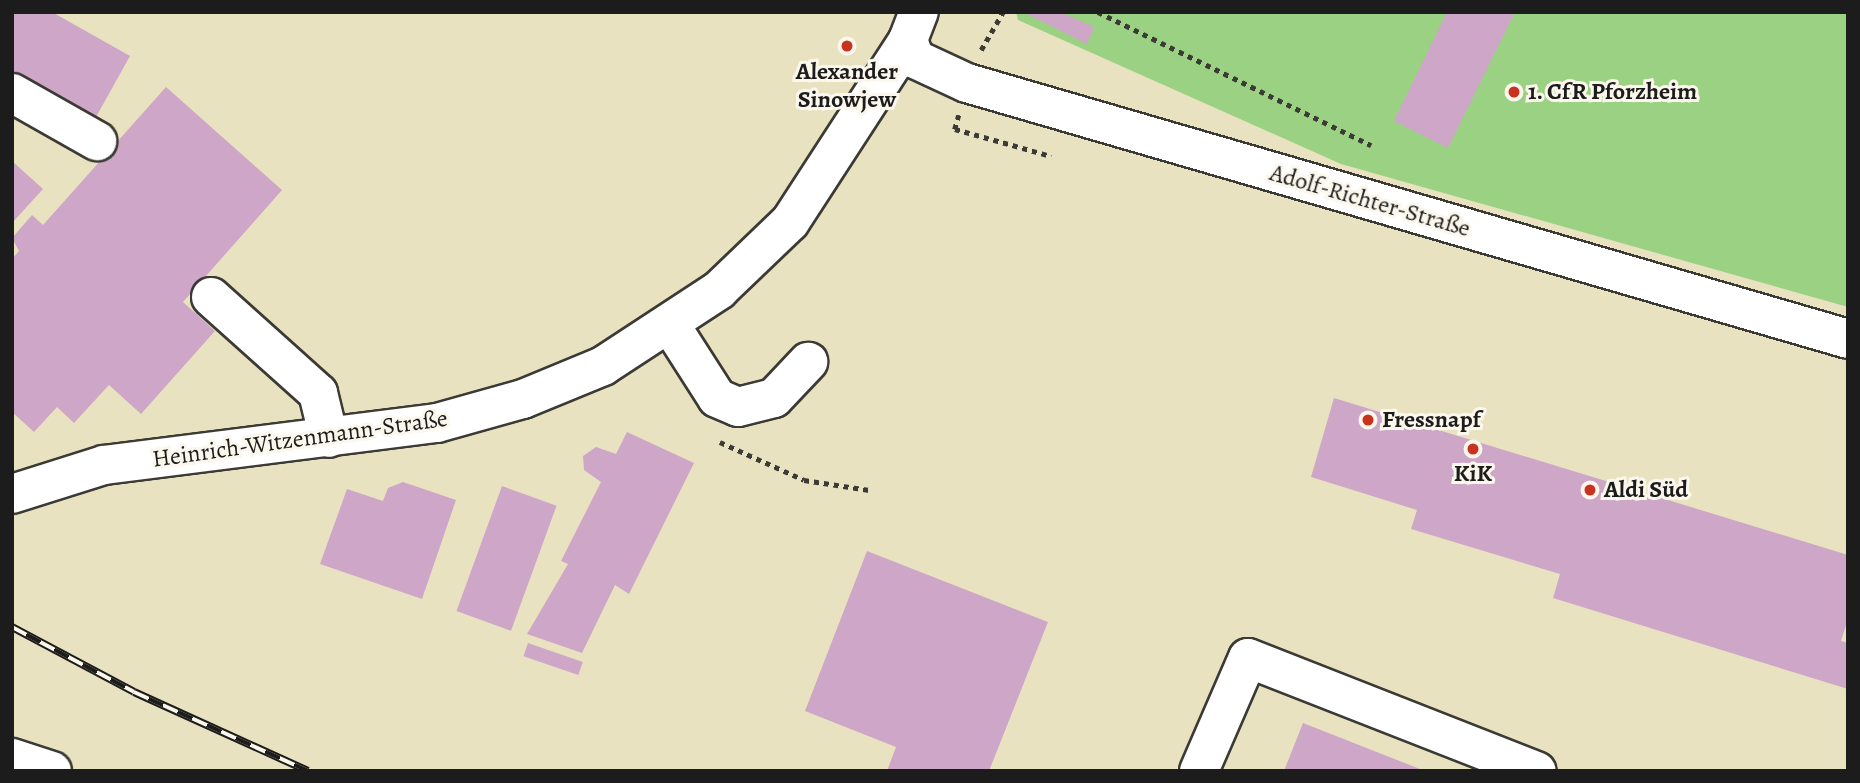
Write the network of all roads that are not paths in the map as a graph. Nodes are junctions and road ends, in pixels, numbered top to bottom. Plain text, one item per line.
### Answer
1 (914, 20) edge
2 (12, 93) edge
3 (97, 141) dead end
4 (211, 297) dead end
5 (671, 326) junction
6 (1848, 339) edge
7 (808, 362) dead end
8 (329, 438) junction
9 (12, 494) edge
10 (12, 758) edge
11 (52, 771) edge
12 (1199, 771) edge
13 (1537, 771) edge

1 - 5 street, Heinrich-Witzenmann-Straße
1 - 6 street, Adolf-Richter-Straße
2 - 3 street
4 - 8 street
5 - 7 street
5 - 8 street, Heinrich-Witzenmann-Straße
8 - 9 street, Heinrich-Witzenmann-Straße
10 - 11 street
12 - 13 street

